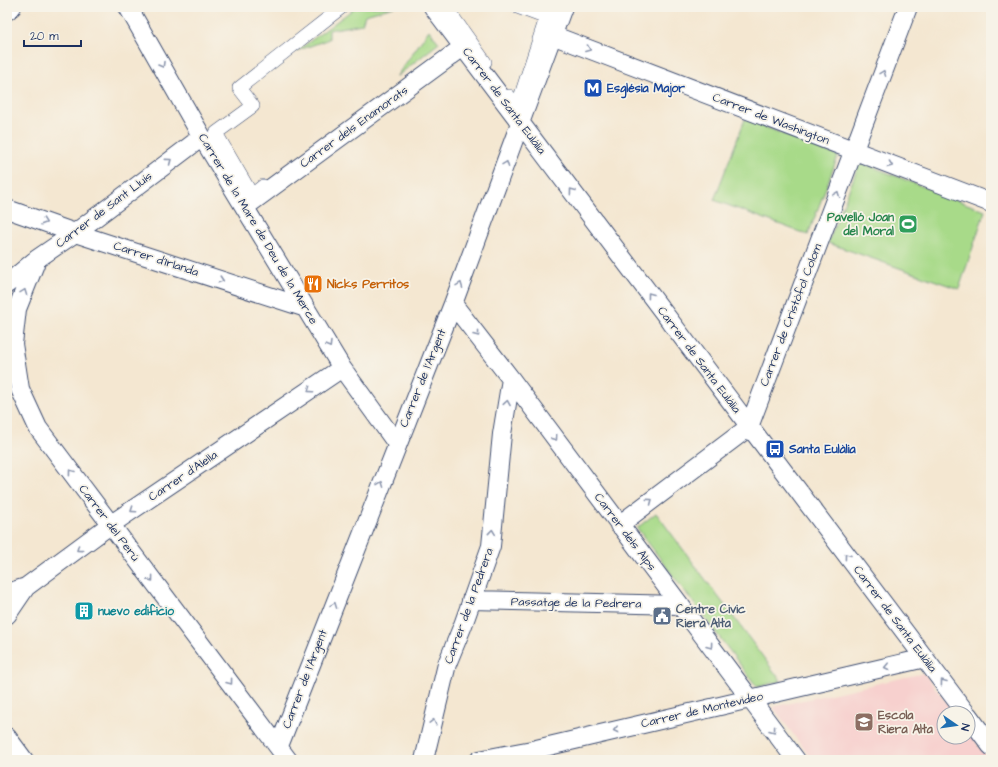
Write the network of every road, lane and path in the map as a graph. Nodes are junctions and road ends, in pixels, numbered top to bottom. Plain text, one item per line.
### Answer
1 (12, 7) edge
2 (128, 7) edge
3 (342, 7) edge
4 (424, 7) edge
5 (433, 7) edge
6 (446, 7) edge
7 (517, 7) edge
8 (563, 7) edge
9 (908, 7) edge
10 (7, 11) edge
11 (552, 35) junction
12 (463, 47) junction
13 (521, 124) junction
14 (202, 137) junction
15 (854, 151) junction
16 (991, 203) edge
17 (245, 207) junction
18 (7, 209) edge
19 (75, 233) junction
20 (37, 259) junction
21 (7, 284) edge
22 (453, 304) junction
23 (306, 308) junction
24 (342, 368) junction
25 (511, 379) junction
26 (749, 427) junction
27 (397, 444) junction
28 (619, 525) junction
29 (110, 526) junction
30 (26, 588) junction
31 (7, 593) edge
32 (471, 600) junction
33 (680, 605) junction
34 (7, 615) edge
35 (925, 658) junction
36 (750, 699) junction
37 (960, 705) edge
38 (976, 726) edge
39 (7, 737) edge
40 (991, 746) edge
41 (283, 753) edge
42 (536, 755) edge
43 (24, 760) edge
44 (424, 760) edge
45 (479, 760) edge
46 (796, 760) edge

1 - 10 street
2 -> 14 street, Carrer de la Mare de Deu de la Merce
3 - 4 street
5 - 12 street, Carrer de Santa Eulália
6 - 7 street
8 - 11 street, Carrer de l'Argent
15 -> 9 street, Carrer de Cristòfol Colom
11 - 13 street, Carrer de l'Argent
11 -> 15 street, Carrer de Washington
12 - 13 street, Carrer de Santa Eulália
12 - 17 street, Carrer dels Enamorats
22 -> 13 street, Carrer de l'Argent
26 -> 13 street, Carrer de Santa Eulália
14 - 17 street, Carrer de la Mare de Deu de la Merce
19 -> 14 street, Carrer de Sant Lluís
15 -> 16 street, Carrer de Washington
26 -> 15 street, Carrer de Cristòfol Colom
17 - 23 street, Carrer de la Mare de Deu de la Merce
18 -> 19 street, Carrer d'Irlanda
19 - 20 street, Carrer de Sant Lluís
19 -> 23 street, Carrer d'Irlanda
20 - 21 street, Carrer de Sant Lluís
29 -> 20 street, Carrer del Perú
22 -> 25 street, Carrer dels Alps
22 - 27 street, Carrer de l'Argent
23 -> 24 street, Carrer de la Mare de Deu de la Merce
24 - 27 street, Carrer de la Mare de Deu de la Merce
24 -> 29 street, Carrer d'Alella
25 -> 28 street, Carrer dels Alps
32 -> 25 street, Carrer de la Pedrera
28 -> 26 street
35 -> 26 street, Carrer de Santa Eulália
41 -> 27 street, Carrer de l'Argent
28 - 33 street, Carrer dels Alps
29 -> 30 street, Carrer d'Alella
29 -> 41 street, Carrer del Perú
30 - 31 street, Carrer d'Alella
30 - 34 street, Carrer d'Alella
32 - 33 street, Passatge de la Pedrera
44 -> 32 street, Carrer de la Pedrera
33 -> 36 street, Carrer dels Alps
35 -> 36 street, Carrer de Montevideo
37 -> 35 street, Carrer de Santa Eulália
36 -> 42 street, Carrer de Montevideo
36 -> 46 street, Carrer dels Alps
38 - 40 street, Carrer de Santa Eulália
39 - 43 street
42 - 45 street, Carrer de Montevideo

